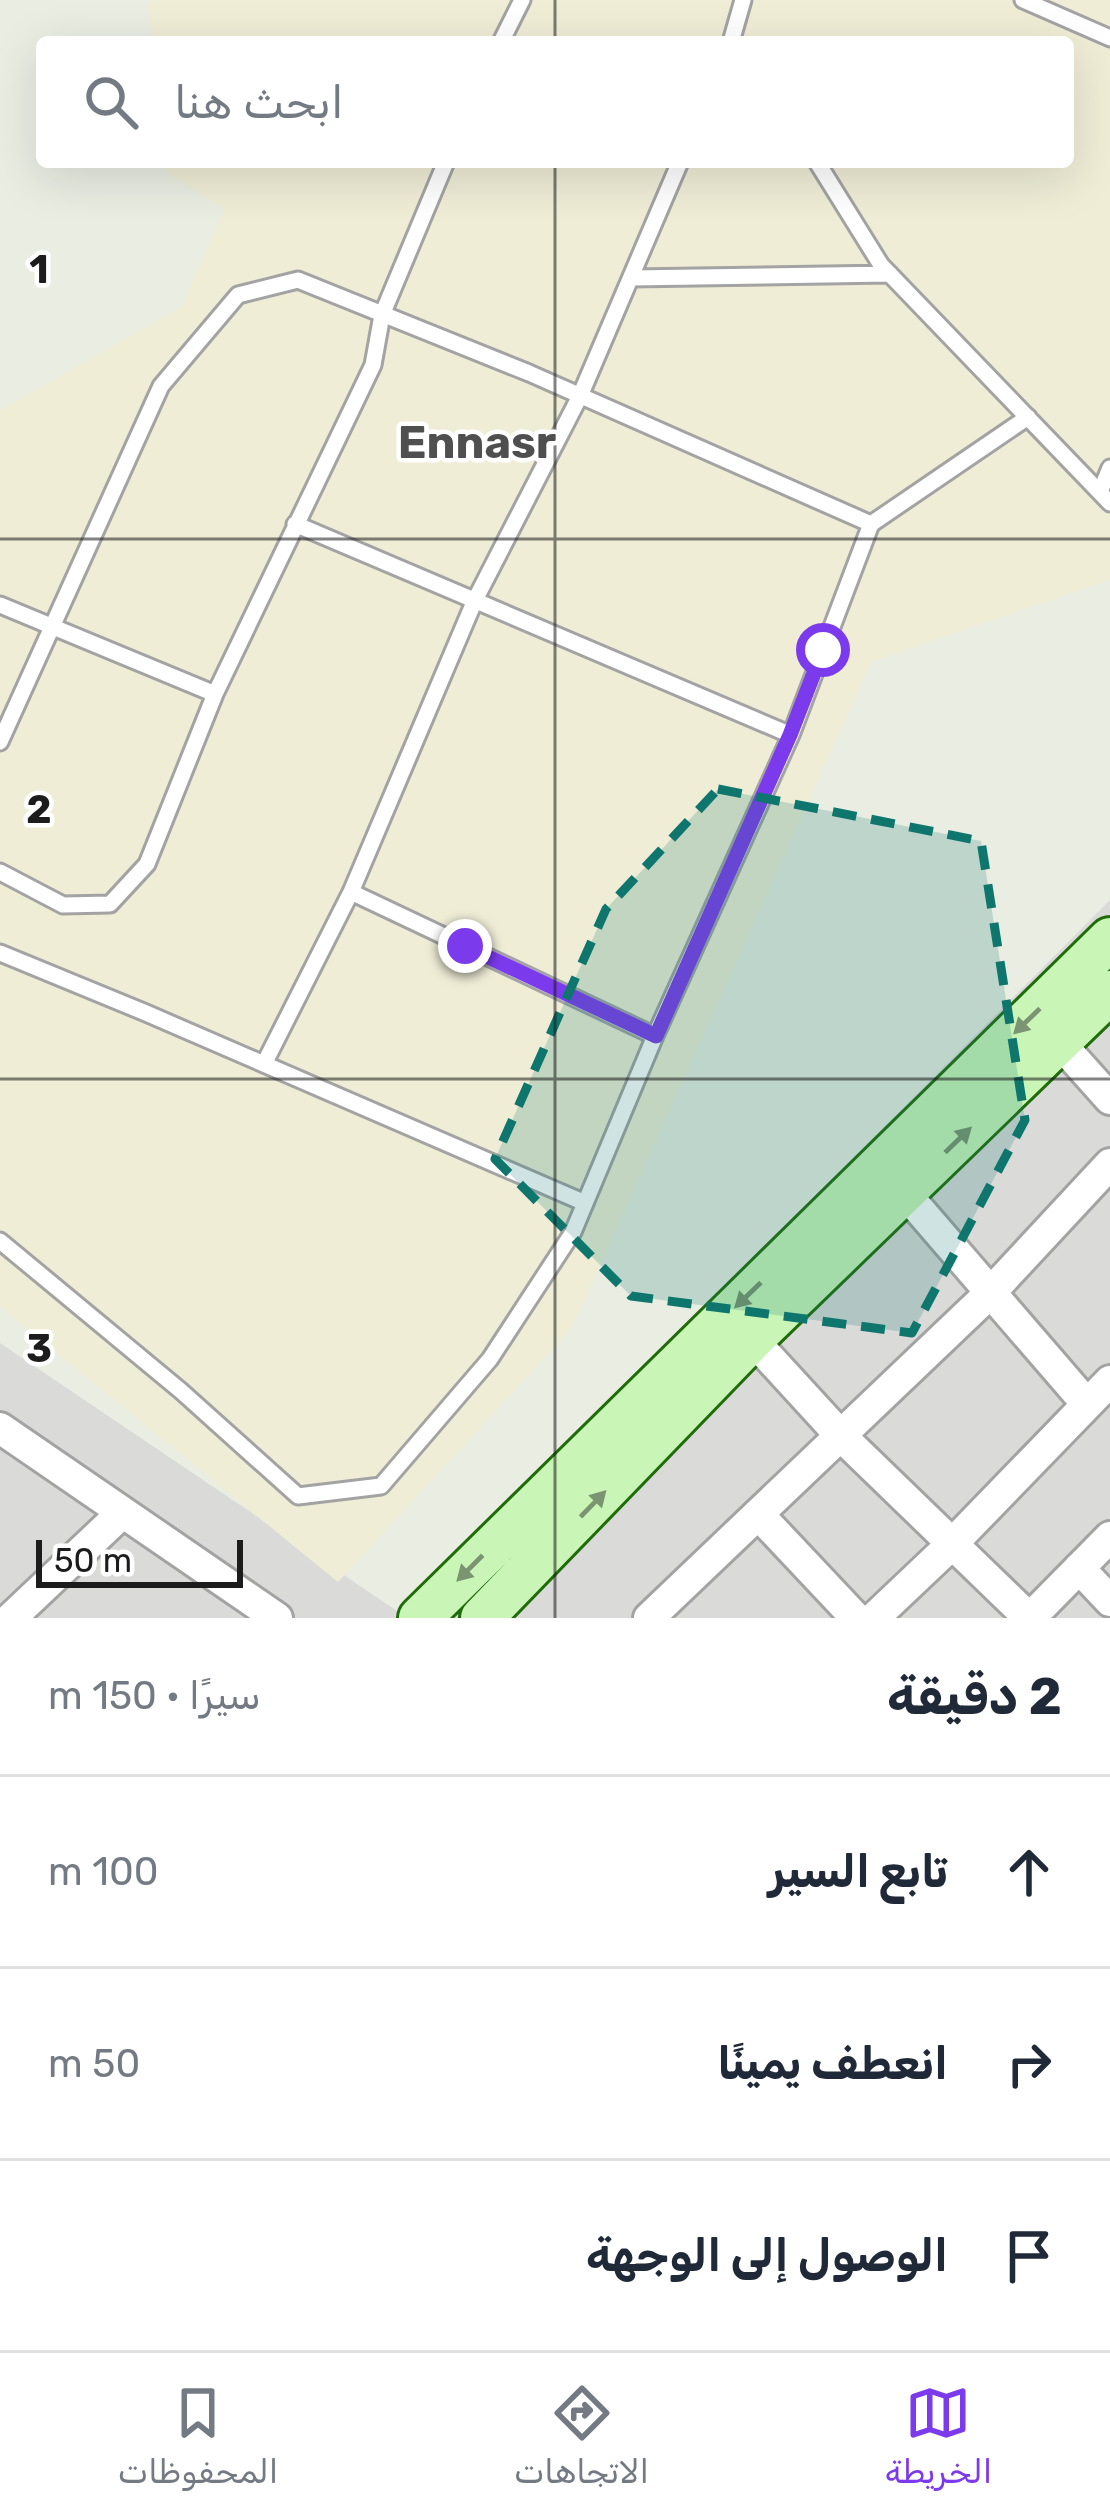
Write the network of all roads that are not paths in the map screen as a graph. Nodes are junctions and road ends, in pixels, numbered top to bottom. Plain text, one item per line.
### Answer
1 (522, 0) edge
2 (743, 0) edge
3 (1023, 0) edge
4 (504, 36) edge
5 (737, 36) edge
6 (1110, 38) edge
7 (443, 168) edge
8 (678, 168) edge
9 (821, 168) edge
10 (890, 274) junction
11 (632, 278) junction
12 (382, 314) junction
13 (580, 396) junction
14 (1028, 417) junction
15 (1110, 468) edge
16 (1105, 498) edge
17 (295, 524) junction
18 (872, 524) junction
19 (475, 600) junction
20 (0, 605) edge
21 (52, 627) junction
22 (215, 694) junction
23 (790, 735) junction
24 (0, 742) edge
25 (0, 872) edge
26 (351, 892) junction
27 (1110, 939) edge
28 (0, 953) edge
29 (1110, 992) edge
30 (656, 1036) junction
31 (1059, 1042) junction
32 (264, 1064) junction
33 (1110, 1099) edge
34 (1110, 1165) edge
35 (904, 1192) junction
36 (585, 1203) junction
37 (0, 1240) edge
38 (990, 1293) junction
39 (752, 1339) junction
40 (1101, 1394) edge
41 (0, 1428) edge
42 (841, 1436) junction
43 (122, 1513) junction
44 (758, 1514) junction
45 (1110, 1538) edge
46 (951, 1545) junction
47 (1079, 1568) junction
48 (1110, 1601) edge
49 (669, 1611) edge
50 (501, 1612) edge
51 (11, 1618) edge
52 (277, 1618) edge
53 (420, 1618) edge
54 (856, 1618) edge
55 (874, 1618) edge
56 (1029, 1618) edge

1 - 4 lane
2 - 5 lane
3 - 6 lane
7 - 12 lane
8 - 11 lane
9 - 10 lane
10 - 11 lane
10 - 14 lane
11 - 13 lane
12 - 13 lane
12 - 17 lane
12 - 21 lane
13 - 18 lane
13 - 19 lane
14 - 16 lane
14 - 18 lane
15 - 16 lane
17 - 19 lane
17 - 22 lane
18 - 23 lane
19 - 23 lane
19 - 26 lane
20 - 21 lane
21 - 22 lane
21 - 24 lane
22 - 25 lane
23 - 30 lane
26 - 30 lane
26 - 32 lane
27 -> 53 street
28 - 32 lane
29 - 31 street
30 - 36 lane
31 - 33 street
35 -> 31 street
32 - 36 lane
34 - 38 street
35 - 38 street
35 - 39 street
36 - 37 lane
38 - 40 street
38 - 42 street
39 - 42 street
50 -> 39 street
40 - 46 street
41 - 43 street
42 - 44 street
42 - 46 street
43 - 51 street
43 - 52 street
44 - 49 street
44 - 54 street
45 - 47 street
46 - 55 street
46 - 56 street
47 - 48 street
47 - 56 street

